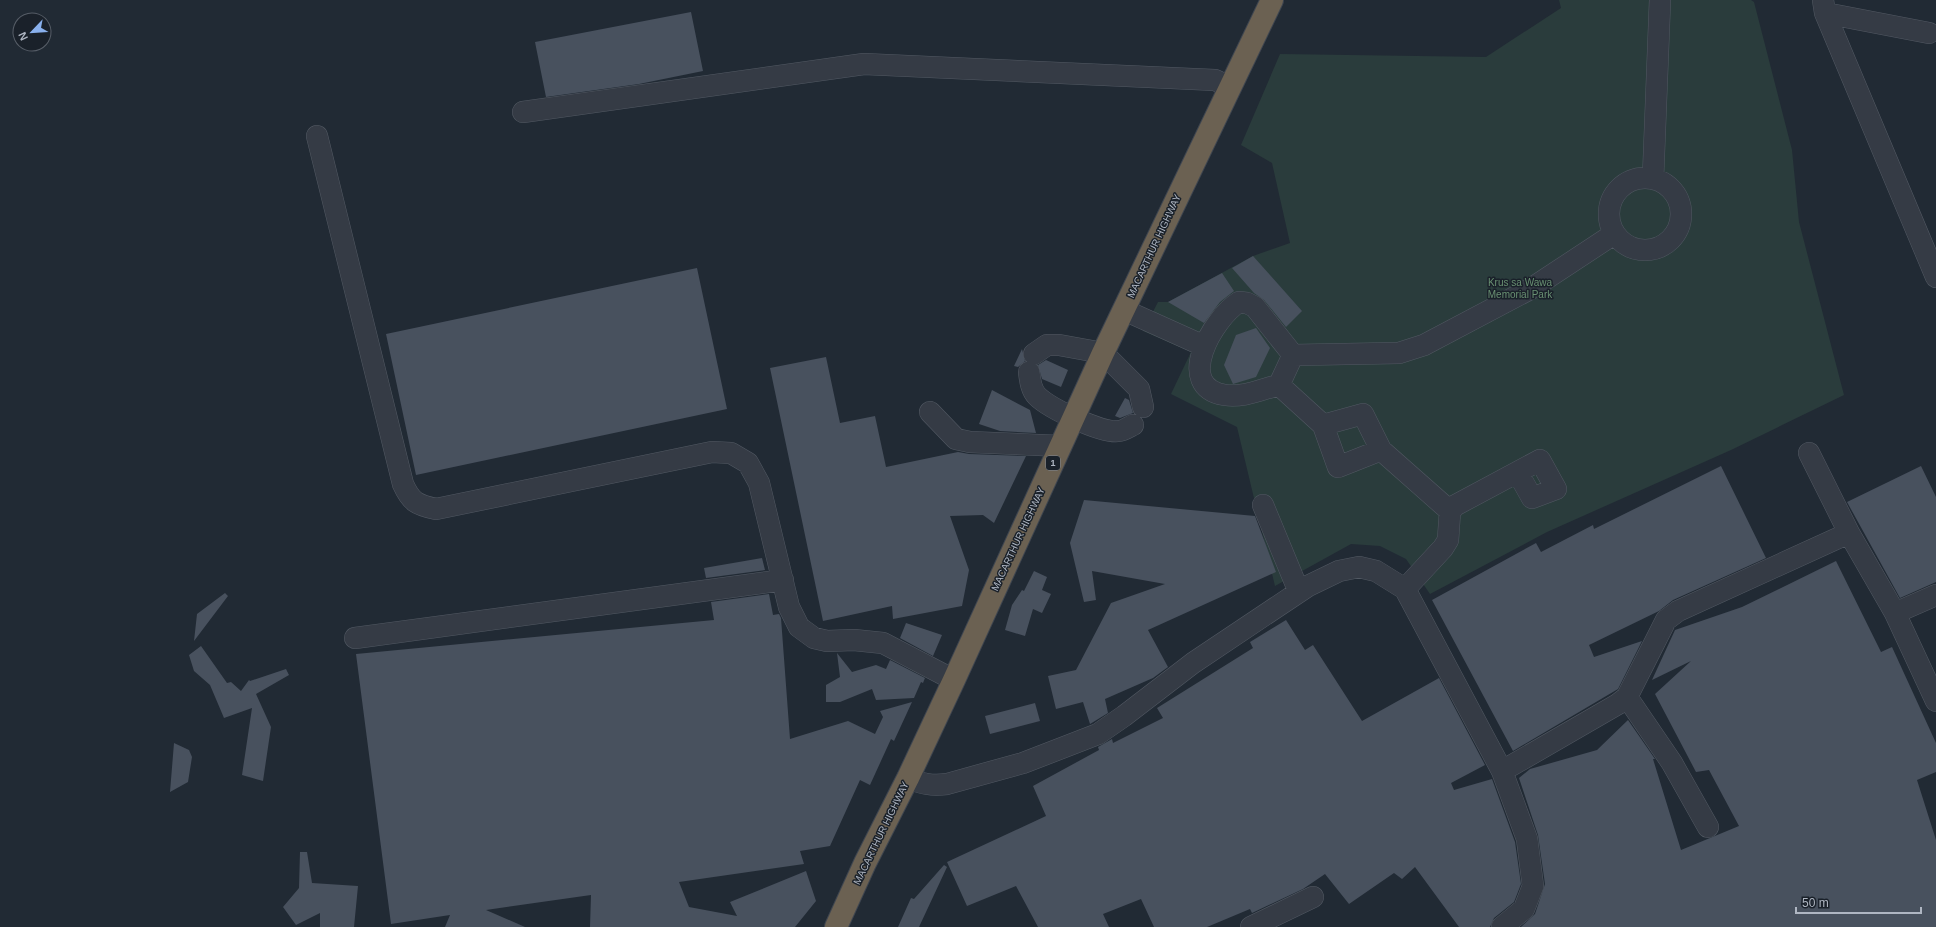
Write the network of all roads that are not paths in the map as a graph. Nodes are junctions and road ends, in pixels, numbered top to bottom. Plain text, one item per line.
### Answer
1 (1272, 0) edge
2 (1660, 0) edge
3 (1824, 6) edge
4 (1929, 33) dead end
5 (1230, 87) junction
6 (524, 112) dead end
7 (317, 136) dead end
8 (1653, 179) junction
9 (1614, 234) junction
10 (1936, 277) edge
11 (1124, 310) junction
12 (1204, 346) junction
13 (1103, 354) junction
14 (1293, 355) junction
15 (1279, 385) junction
16 (930, 412) dead end
17 (1073, 418) junction
18 (1323, 425) junction
19 (1061, 446) junction
20 (1381, 450) junction
21 (1809, 453) dead end
22 (1518, 473) dead end
23 (1263, 506) dead end
24 (1450, 511) junction
25 (1849, 533) junction
26 (783, 580) junction
27 (1405, 589) junction
28 (1299, 592) junction
29 (1936, 595) edge
30 (1895, 613) junction
31 (355, 638) dead end
32 (954, 680) junction
33 (1627, 697) junction
34 (1936, 701) edge
35 (1502, 771) junction
36 (908, 778) junction
37 (1708, 827) dead end
38 (1313, 897) dead end
39 (836, 927) edge
40 (1251, 927) edge
41 (1502, 927) edge

1 - 5 highway, MACARTHUR HIGHWAY / 1
2 - 8 street
3 - 4 street
3 - 10 street
5 - 6 street
5 - 11 highway, MACARTHUR HIGHWAY / 1
7 - 26 street
8 - 9 street
8 - 9 street
9 - 14 street
11 - 12 street
11 - 13 highway, MACARTHUR HIGHWAY / 1
12 - 14 street
12 - 15 street
13 - 17 highway, MACARTHUR HIGHWAY / 1
13 - 17 street
13 - 17 street
14 - 15 street
15 - 18 street
16 - 19 street
17 - 19 highway, MACARTHUR HIGHWAY / 1
18 - 20 street
18 - 20 street
19 - 32 highway, MACARTHUR HIGHWAY / 1
20 - 24 street
21 - 25 street
22 - 24 street
23 - 28 street
24 - 27 street
25 - 30 street
25 - 33 street
26 - 31 street
26 - 32 street
27 - 28 street
27 - 35 street
28 - 36 street
29 - 30 street
30 - 34 street
32 - 36 highway, MACARTHUR HIGHWAY / 1
33 - 35 street
33 - 37 street
35 - 41 street
36 - 39 highway, MACARTHUR HIGHWAY / 1
38 - 40 street

